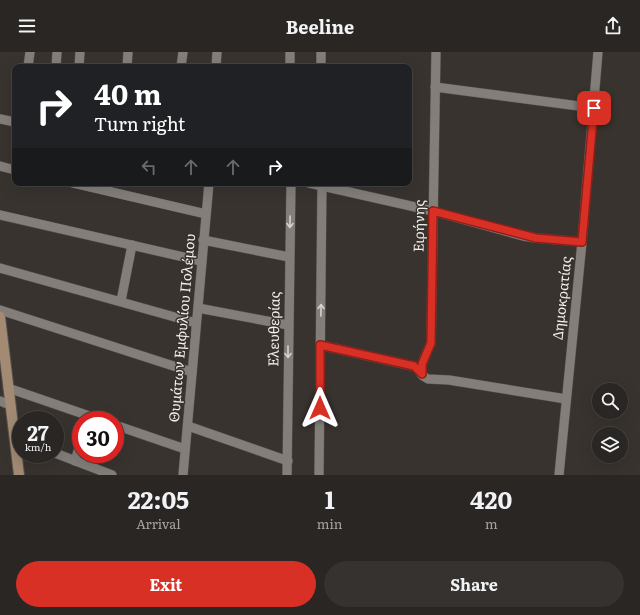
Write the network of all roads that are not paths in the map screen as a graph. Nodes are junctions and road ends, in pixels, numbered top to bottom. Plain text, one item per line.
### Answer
1 (30, 52) edge
2 (57, 52) edge
3 (80, 52) edge
4 (128, 52) edge
5 (182, 52) edge
6 (217, 52) edge
7 (290, 52) edge
8 (321, 52) edge
9 (436, 52) edge
10 (598, 52) edge
11 (28, 64) edge
12 (56, 64) edge
13 (79, 64) edge
14 (127, 64) edge
15 (182, 64) edge
16 (216, 64) edge
17 (290, 64) edge
18 (321, 64) edge
19 (435, 87) junction
20 (594, 108) junction
21 (0, 120) edge
22 (12, 122) edge
23 (0, 166) edge
24 (12, 169) edge
25 (85, 186) edge
26 (209, 186) edge
27 (291, 186) edge
28 (322, 186) edge
29 (326, 186) edge
30 (433, 211) junction
31 (206, 214) junction
32 (0, 215) edge
33 (203, 240) junction
34 (582, 242) junction
35 (132, 245) junction
36 (289, 257) junction
37 (201, 260) junction
38 (0, 268) edge
39 (121, 301) junction
40 (198, 308) junction
41 (0, 310) edge
42 (0, 317) edge
43 (196, 323) junction
44 (288, 325) junction
45 (320, 345) junction
46 (192, 372) junction
47 (422, 374) junction
48 (8, 388) junction
49 (566, 399) junction
50 (0, 401) edge
51 (10, 405) junction
52 (72, 412) edge
53 (12, 415) edge
54 (188, 426) junction
55 (124, 428) edge
56 (185, 449) junction
57 (288, 461) junction
58 (18, 463) edge
59 (80, 463) edge
60 (19, 475) edge
61 (112, 475) edge
62 (183, 475) edge
63 (287, 475) edge
64 (319, 475) edge
65 (558, 475) edge

1 - 11 street
2 - 12 street
3 - 13 street
4 - 14 street
5 - 15 street
6 - 16 street
7 - 17 street
8 - 18 street
9 - 19 street, Ειρήνης
10 - 20 street, Δημοκρατίας
19 - 20 street
19 - 30 street, Ειρήνης
20 - 34 street, Δημοκρατίας
21 - 22 street
23 - 24 street
25 - 31 street
26 - 31 street, Θυμάτων Εμφυλίου Πολέμου
27 -> 36 street, Ελευθερίας
45 -> 28 street
29 - 30 street
30 - 34 street
30 - 47 street, Ειρήνης
31 - 33 street, Θυμάτων Εμφυλίου Πολέμου
32 - 35 street
33 - 36 street
33 - 37 street, Θυμάτων Εμφυλίου Πολέμου
34 - 49 street, Δημοκρατίας
35 - 37 street
35 - 39 street
36 - 44 street, Ελευθερίας
37 - 40 street, Θυμάτων Εμφυλίου Πολέμου
38 - 39 street
39 - 43 street
40 - 43 street, Θυμάτων Εμφυλίου Πολέμου
40 - 44 street
41 - 46 street
42 - 48 main road
43 - 46 street, Θυμάτων Εμφυλίου Πολέμου
44 -> 57 street, Ελευθερίας
45 - 47 street
45 - 64 street
46 - 54 street, Θυμάτων Εμφυλίου Πολέμου
47 - 49 street
48 - 51 main road
48 - 52 street
49 - 65 street, Δημοκρατίας
50 - 51 street
51 - 53 main road
54 - 56 street, Θυμάτων Εμφυλίου Πολέμου
54 - 57 street
55 - 56 street
56 - 62 street, Θυμάτων Εμφυλίου Πολέμου
57 - 63 street, Ελευθερίας
58 - 60 main road
59 - 61 street

